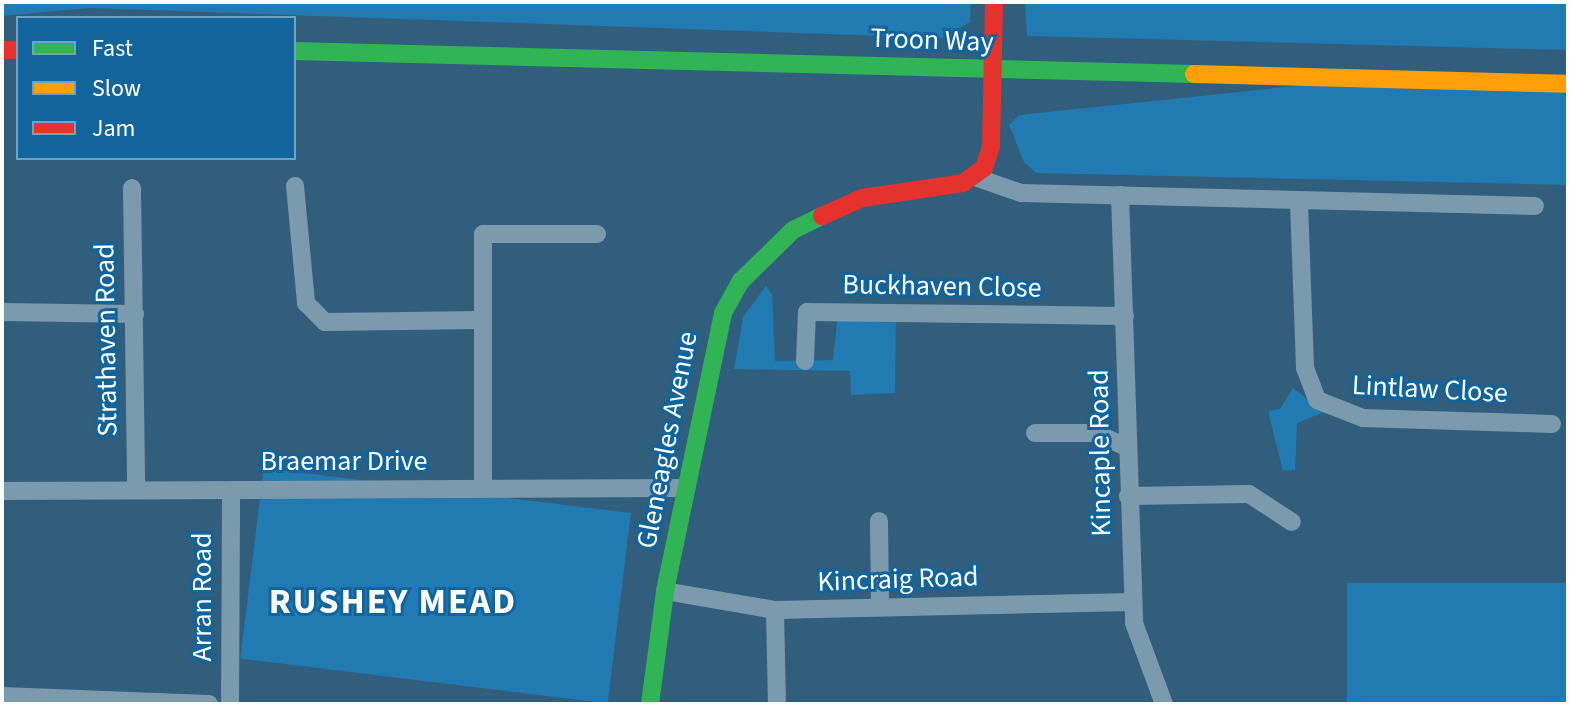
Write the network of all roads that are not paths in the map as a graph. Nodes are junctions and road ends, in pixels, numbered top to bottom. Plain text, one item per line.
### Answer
1 (994, 2) edge
2 (296, 51) edge
3 (994, 70) junction
4 (1568, 84) edge
5 (975, 177) junction
6 (295, 186) dead end
7 (132, 188) dead end
8 (1120, 195) junction
9 (1299, 203) junction
10 (1535, 206) dead end
11 (597, 234) dead end
12 (2, 312) edge
13 (135, 314) junction
14 (1125, 316) junction
15 (483, 320) junction
16 (805, 361) dead end
17 (1552, 424) dead end
18 (1035, 433) dead end
19 (1127, 447) junction
20 (483, 488) junction
21 (686, 488) junction
22 (136, 490) junction
23 (231, 490) junction
24 (2, 491) edge
25 (1128, 496) junction
26 (879, 521) dead end
27 (1292, 522) dead end
28 (665, 591) junction
29 (1133, 602) junction
30 (880, 607) junction
31 (775, 610) junction
32 (2, 696) edge
33 (209, 704) edge
34 (230, 704) edge
35 (650, 704) edge
36 (777, 704) edge
37 (1164, 704) edge

1 - 3 main road
2 - 3 main road, Troon Way
3 - 4 main road, Troon Way
3 - 5 main road
5 - 8 street
5 - 21 main road, Gleneagles Avenue
6 - 15 street
7 - 13 street, Strathaven Road
8 - 9 street
8 - 14 street, Kincaple Road
9 - 10 street
9 - 17 street, Lintlaw Close
11 - 15 street
12 - 13 street
13 - 22 street, Strathaven Road
14 - 16 street, Buckhaven Close
14 - 19 street, Kincaple Road
15 - 20 street
18 - 19 street
19 - 25 street, Kincaple Road
20 - 21 street, Braemar Drive
20 - 23 street, Braemar Drive
21 - 28 main road, Gleneagles Avenue
22 - 23 street, Braemar Drive
22 - 24 street, Braemar Drive
23 - 34 street, Arran Road
25 - 27 street
25 - 29 street, Kincaple Road
26 - 30 street
28 - 31 street, Kincraig Road
28 - 35 main road, Gleneagles Avenue
29 - 30 street, Kincraig Road
29 - 37 street, Kincaple Road
30 - 31 street, Kincraig Road
31 - 36 street
32 - 33 street

